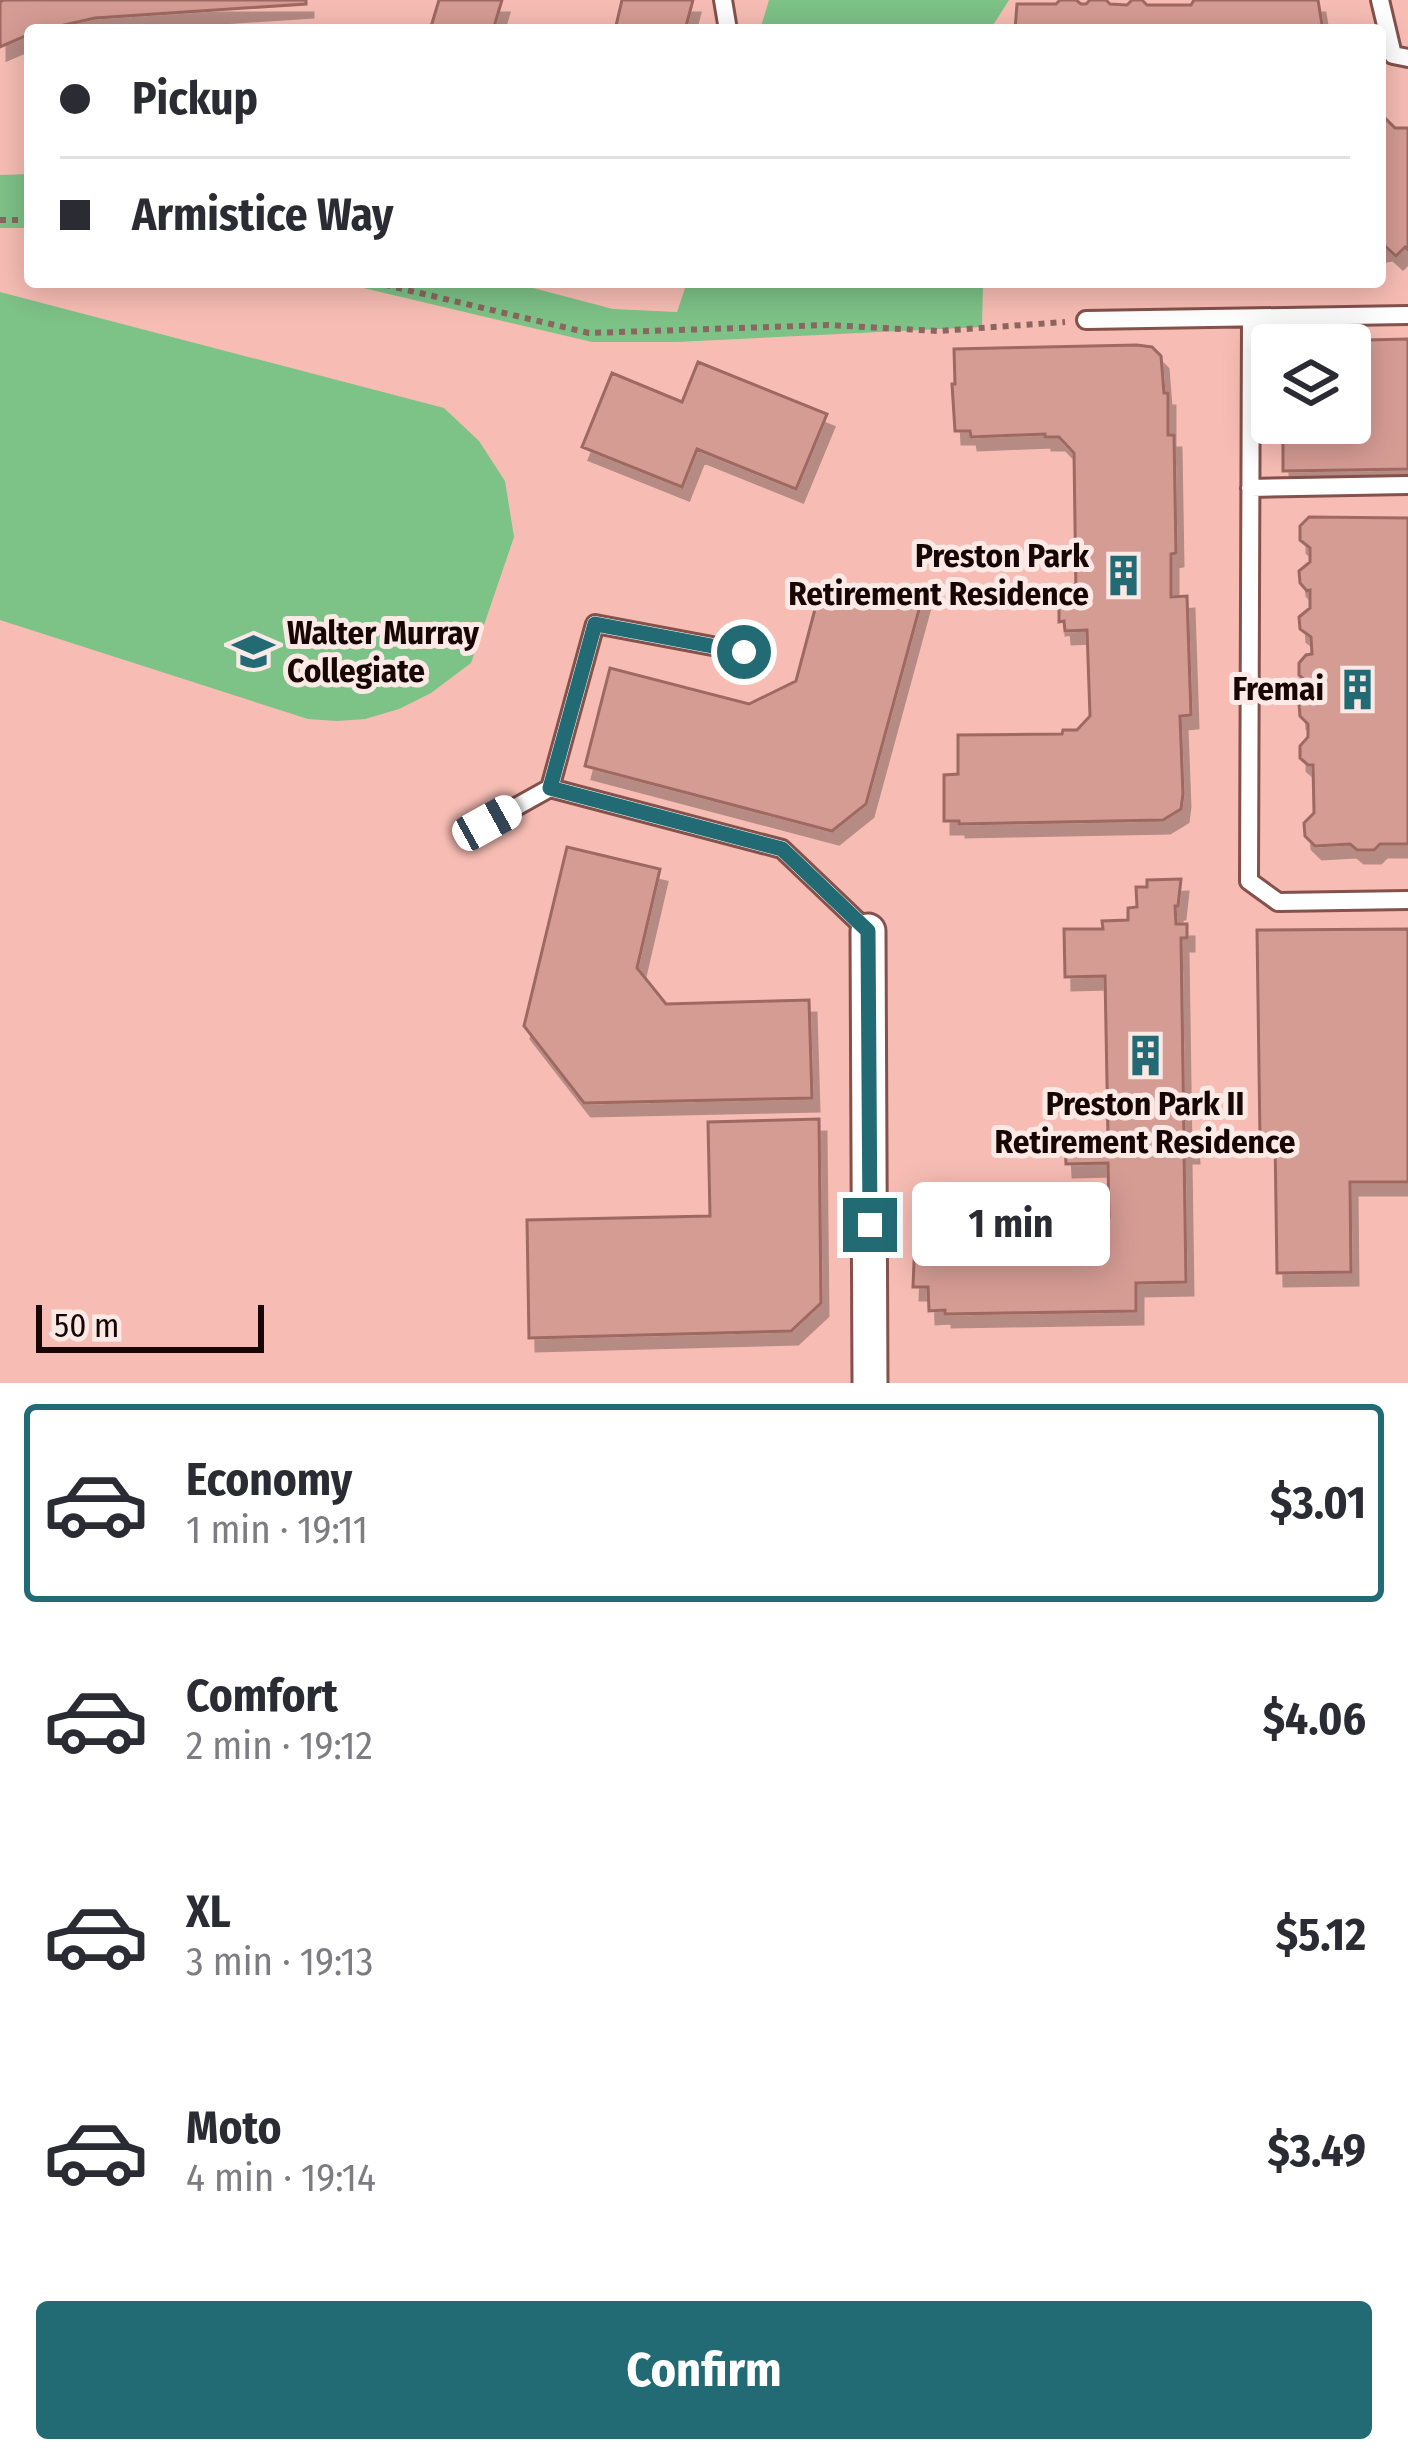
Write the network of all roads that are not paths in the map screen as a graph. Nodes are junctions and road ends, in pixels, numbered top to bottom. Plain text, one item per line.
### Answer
1 (1386, 28) edge
2 (1408, 58) edge
3 (1408, 315) edge
4 (1251, 318) junction
5 (1086, 320) road end
6 (1408, 485) edge
7 (1250, 488) junction
8 (744, 652) dead end
9 (550, 788) junction
10 (487, 823) dead end
11 (1408, 900) edge
12 (868, 931) joint
13 (870, 1383) edge

1 - 2 lane
3 - 4 lane
4 - 5 lane
4 - 7 lane
6 - 7 lane
7 - 11 lane
8 - 9 lane
9 - 10 lane
9 - 12 lane
12 - 13 street

